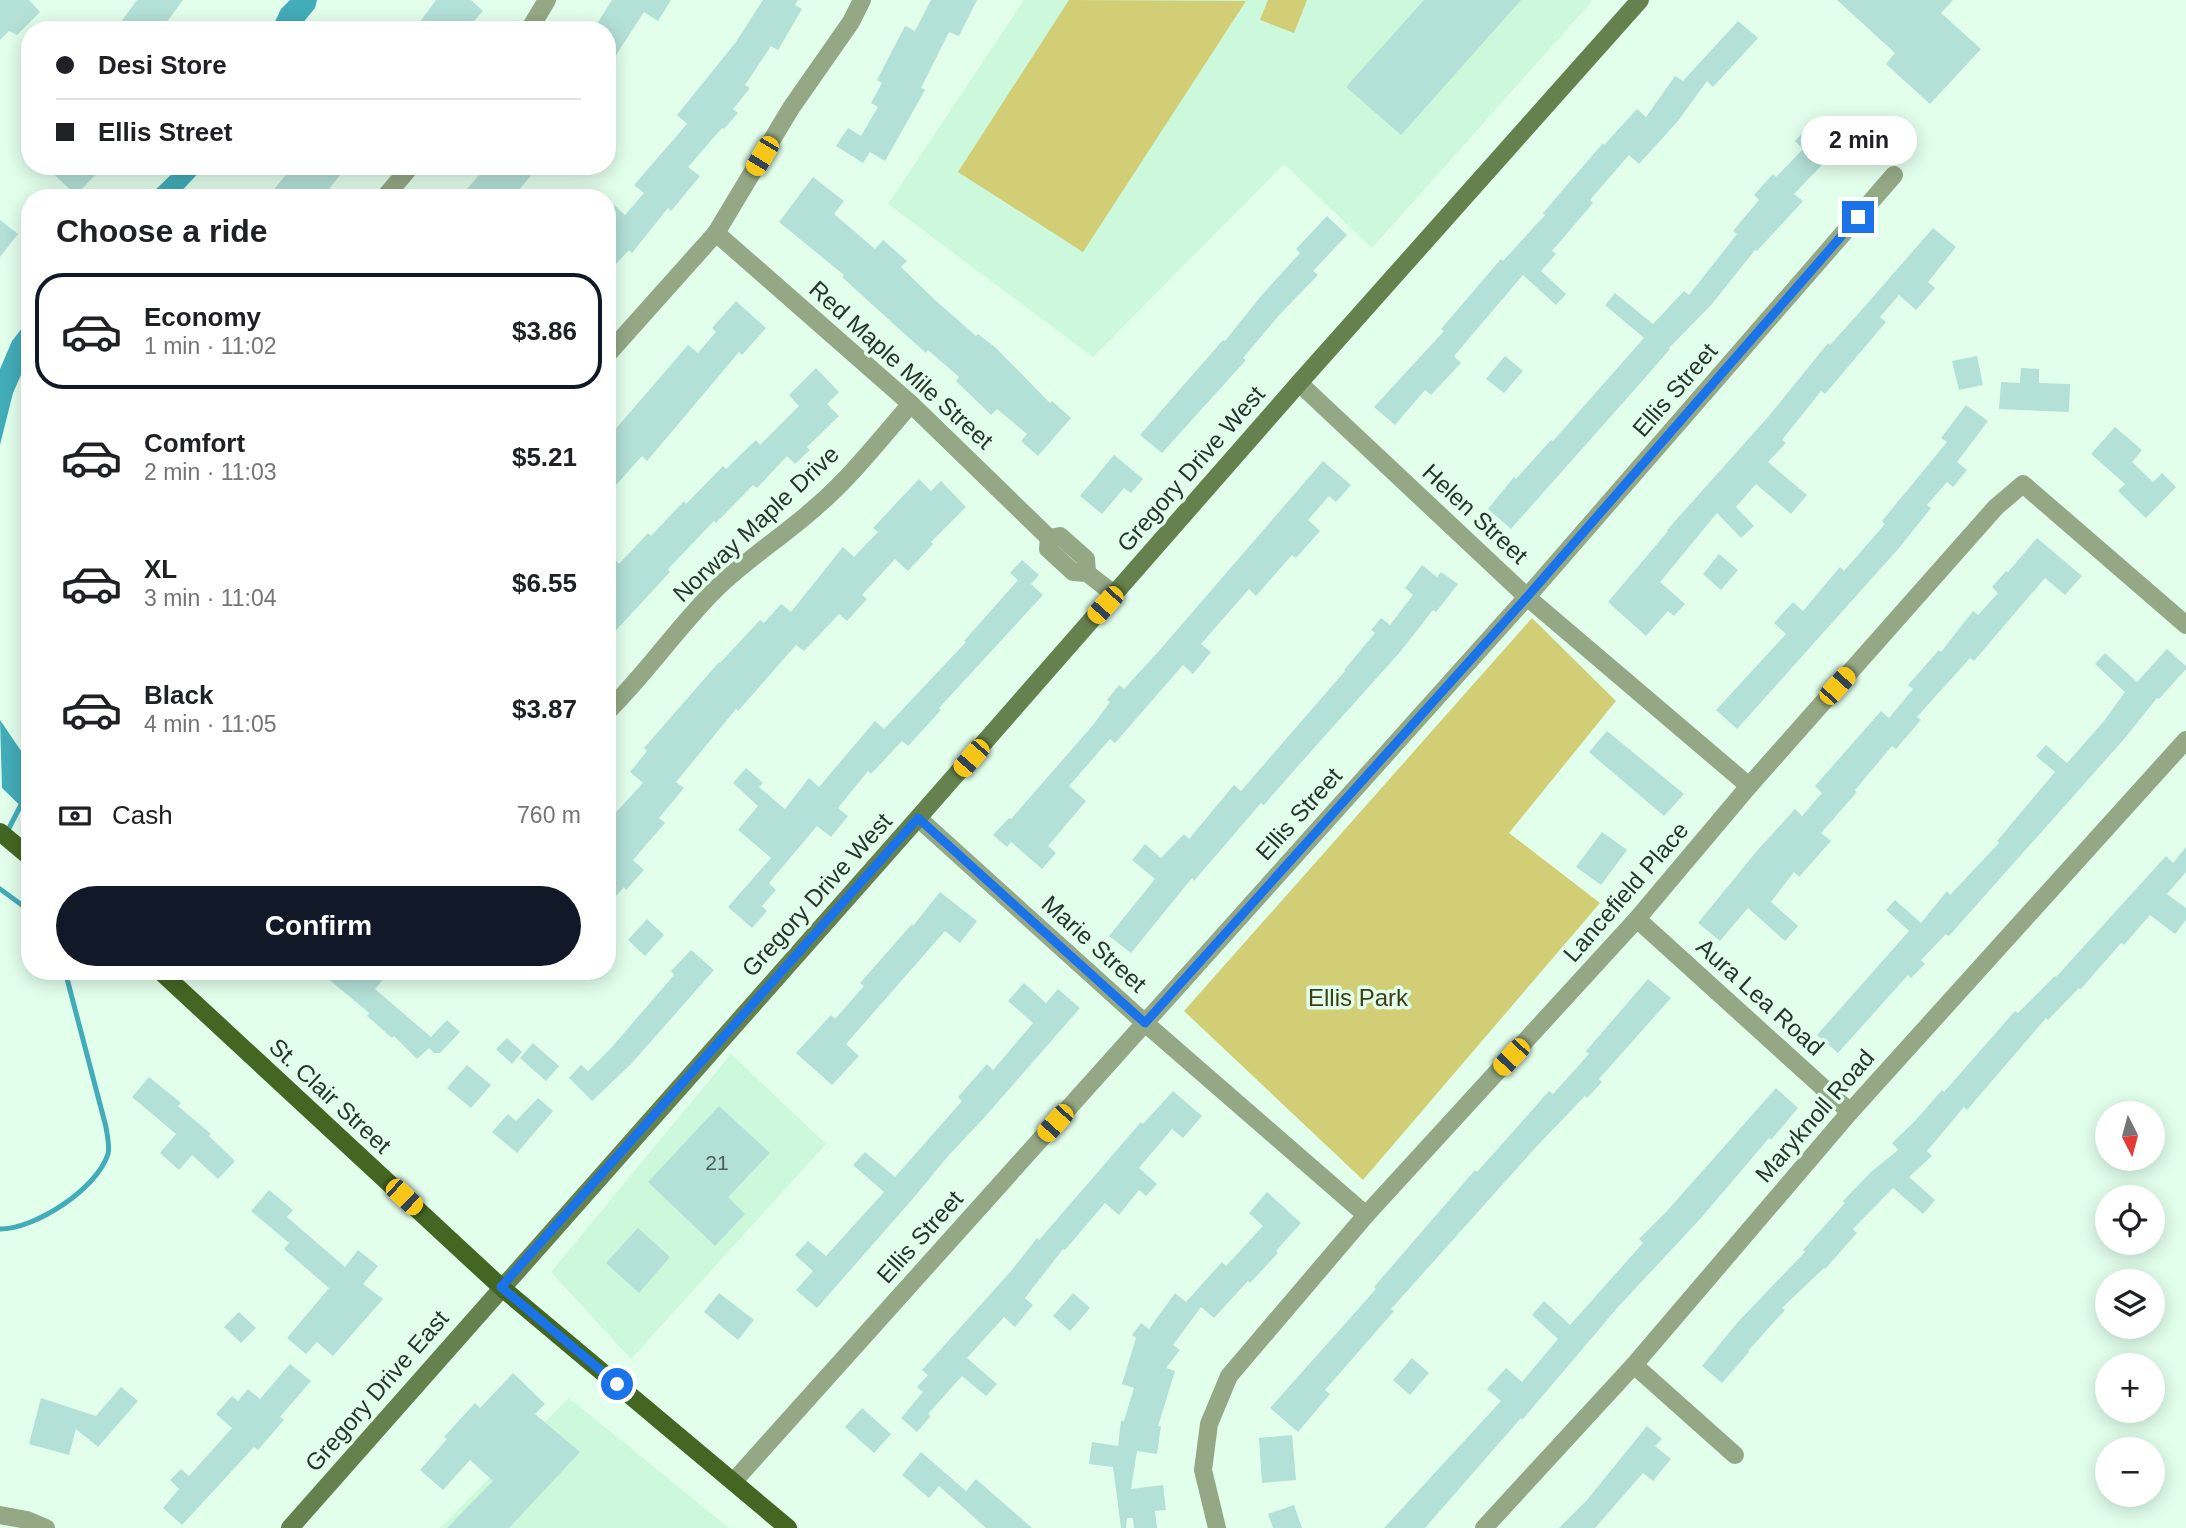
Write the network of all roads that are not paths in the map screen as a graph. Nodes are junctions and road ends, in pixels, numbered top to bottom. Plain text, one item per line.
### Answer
1 (547, 0) edge
2 (862, 0) edge
3 (1640, 0) edge
4 (534, 21) edge
5 (403, 175) edge
6 (1894, 175) dead end
7 (392, 189) edge
8 (716, 233) junction
9 (616, 345) edge
10 (1299, 383) junction
11 (911, 404) junction
12 (1114, 594) junction
13 (1527, 597) junction
14 (2186, 625) edge
15 (616, 702) edge
16 (2186, 740) edge
17 (1749, 786) junction
18 (918, 818) junction
19 (0, 832) edge
20 (21, 850) edge
21 (1637, 919) junction
22 (170, 980) edge
23 (1145, 1023) junction
24 (1850, 1112) junction
25 (1366, 1215) junction
26 (501, 1287) junction
27 (1633, 1365) junction
28 (1735, 1455) dead end
29 (734, 1481) junction
30 (0, 1515) edge
31 (46, 1528) edge
32 (289, 1528) edge
33 (788, 1528) edge
34 (1217, 1528) edge
35 (1484, 1528) edge

1 - 4 street
2 - 8 street
3 - 10 street, Gregory Drive West
5 - 7 street
6 - 13 street, Ellis Street
8 - 9 street
8 - 11 street, Red Maple Mile Street
10 - 12 street, Gregory Drive West
10 - 13 street, Helen Street
11 - 12 street, Red Maple Mile Street
11 - 15 street, Norway Maple Drive
12 - 18 street, Gregory Drive West
13 - 17 street, Helen Street
13 - 23 street, Ellis Street
14 - 17 street, Lancefield Place
16 - 24 street, Maryknoll Road
17 - 21 street, Lancefield Place
18 - 23 street, Marie Street
18 - 26 street, Gregory Drive West
19 - 20 main road
21 - 24 street, Aura Lea Road
21 - 25 street, Lancefield Place
22 - 26 main road, St. Clair Street
23 - 25 street, Marie Street
23 - 29 street, Ellis Street
24 - 27 street, Maryknoll Road
25 - 34 street, Lancefield Place
26 - 29 main road, St. Clair Street
26 - 32 street, Gregory Drive East
27 - 28 street
27 - 35 street, Maryknoll Road
29 - 33 main road, St. Clair Street
30 - 31 street

